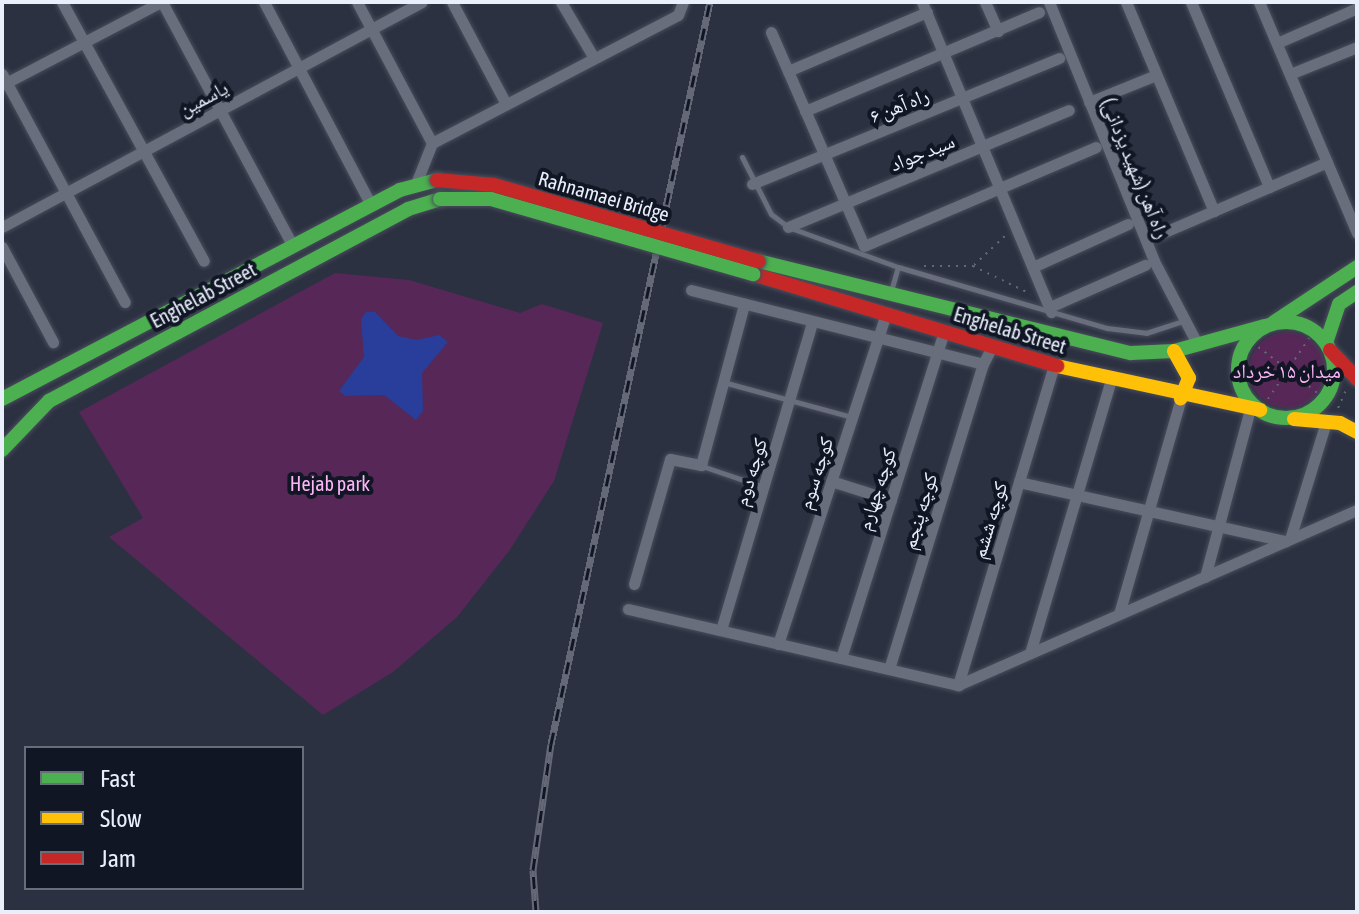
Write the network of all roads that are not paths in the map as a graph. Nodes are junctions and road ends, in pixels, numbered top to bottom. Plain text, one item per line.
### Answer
1 (62, 2) edge
2 (161, 2) edge
3 (264, 2) edge
4 (357, 2) edge
5 (421, 2) edge
6 (452, 2) edge
7 (561, 2) edge
8 (985, 2) edge
9 (1049, 2) edge
10 (1126, 2) edge
11 (1191, 2) edge
12 (1263, 3) edge
13 (682, 7) edge
14 (924, 7) edge
15 (1357, 8) edge
16 (1039, 12) dead end
17 (372, 28) junction
18 (998, 31) junction
19 (771, 32) dead end
20 (84, 43) junction
21 (1277, 43) junction
22 (1357, 47) edge
23 (944, 53) junction
24 (594, 58) junction
25 (1059, 58) dead end
26 (298, 68) junction
27 (788, 71) junction
28 (1290, 74) junction
29 (1156, 75) junction
30 (4, 81) edge
31 (963, 98) junction
32 (1089, 102) junction
33 (506, 104) junction
34 (220, 110) junction
35 (1069, 110) dead end
36 (805, 111) junction
37 (432, 143) junction
38 (984, 146) junction
39 (1096, 147) dead end
40 (143, 151) junction
41 (824, 155) junction
42 (742, 157) dead end
43 (1327, 162) junction
44 (437, 180) joint
45 (752, 184) junction
46 (415, 186) junction
47 (1002, 187) junction
48 (1269, 187) junction
49 (66, 192) junction
50 (440, 199) joint
51 (845, 203) junction
52 (371, 205) junction
53 (1214, 211) junction
54 (1128, 224) dead end
55 (2, 227) edge
56 (788, 227) junction
57 (1357, 233) edge
58 (1146, 240) junction
59 (293, 246) junction
60 (2, 247) edge
61 (204, 261) dead end
62 (1145, 265) dead end
63 (1035, 266) junction
64 (755, 267) junction
65 (898, 267) junction
66 (1357, 267) edge
67 (691, 290) dead end
68 (1357, 292) edge
69 (890, 297) junction
70 (125, 302) dead end
71 (744, 304) junction
72 (1052, 309) junction
73 (886, 314) junction
74 (1185, 320) junction
75 (812, 323) junction
76 (1268, 325) junction
77 (944, 331) junction
78 (877, 339) junction
79 (53, 342) dead end
80 (1198, 345) junction
81 (992, 346) junction
82 (1327, 346) junction
83 (1174, 351) junction
84 (938, 353) junction
85 (983, 364) junction
86 (1054, 365) junction
87 (1355, 376) edge
88 (1111, 379) junction
89 (722, 381) junction
90 (1181, 398) junction
91 (2, 399) edge
92 (790, 400) junction
93 (1256, 409) junction
94 (852, 417) junction
95 (1282, 418) junction
96 (1329, 422) junction
97 (1357, 432) edge
98 (2, 450) edge
99 (701, 465) junction
100 (831, 481) junction
101 (1019, 482) junction
102 (764, 487) junction
103 (1077, 495) junction
104 (891, 500) junction
105 (1357, 510) edge
106 (1149, 511) junction
107 (1219, 527) junction
108 (1288, 540) junction
109 (1205, 577) junction
110 (634, 584) dead end
111 (628, 609) dead end
112 (1119, 614) junction
113 (721, 630) junction
114 (778, 644) junction
115 (1030, 653) junction
116 (841, 658) junction
117 (889, 669) junction
118 (958, 685) junction

1 - 20 street
2 - 20 street
2 - 34 street
3 - 26 street
4 - 17 street
5 - 17 street, یاسمین
6 - 33 street
7 - 24 street
8 - 18 street
9 - 32 street, راه آهن (شهید یزدانی)
10 - 29 street
11 - 48 street
12 - 21 street
13 - 24 street
14 - 23 street
14 - 27 street
15 - 21 street
16 - 18 street
17 - 26 street, یاسمین
17 - 37 street
18 - 23 street
19 - 27 street
20 - 30 street
20 - 40 street
21 - 28 street
22 - 28 street
23 - 31 street
23 - 36 street
24 - 33 street
25 - 31 street, راه آهن ۶
26 - 34 street, یاسمین
26 - 52 street
27 - 36 street
28 - 43 street
29 - 32 street
29 - 53 street
30 - 49 street
31 - 38 street
31 - 41 street, راه آهن ۶
32 - 58 street, راه آهن (شهید یزدانی)
33 - 37 street
34 - 40 street, یاسمین
34 - 59 street
35 - 38 street, سید جواد
36 - 41 street
37 - 46 street
38 - 47 street
38 - 51 street, سید جواد
39 - 47 street
40 - 49 street, یاسمین
40 - 61 street
41 - 45 street, راه آهن ۶
41 - 51 street
42 - 45 lane
43 - 48 street
43 - 57 street
44 - 46 main road, Enghelab Street
44 - 64 main road, Rahnamaei Bridge, bridge
45 - 56 lane
46 - 52 main road, Enghelab Street
47 - 51 street
47 - 63 street
48 - 53 street
49 - 55 street, یاسمین
49 - 70 street
50 - 64 main road, Rahnamaei Bridge, bridge
50 - 98 main road, Enghelab Street
51 - 56 street, سید جواد
52 - 59 main road, Enghelab Street
53 - 58 street
54 - 63 street
56 - 65 lane
58 - 74 street, راه آهن (شهید یزدانی)
59 - 91 main road, Enghelab Street
60 - 79 street
62 - 72 street
63 - 72 street
64 - 69 main road, Enghelab Street
64 - 73 main road, Enghelab Street
65 - 69 lane
65 - 72 lane
66 - 76 main road, Enghelab Street
67 - 71 street
68 - 82 main road
69 - 83 main road, Enghelab Street
71 - 75 street
71 - 89 street
72 - 74 lane
73 - 77 main road, Enghelab Street
73 - 78 street, کوچه سوم
74 - 80 street, راه آهن (شهید یزدانی)
75 - 78 street
75 - 92 street, کوچه دوم
76 - 80 main road, Enghelab Street
76 - 82 main road
76 - 93 main road
77 - 81 main road, Enghelab Street
77 - 84 street, کوچه چهارم
78 - 84 street
78 - 94 street, کوچه سوم
80 - 83 main road, Enghelab Street
81 - 85 street, کوچه پنجم
81 - 86 main road, Enghelab Street
82 - 87 main road
82 - 95 main road
83 - 90 main road
84 - 85 street
84 - 104 street, کوچه چهارم
85 - 117 street, کوچه پنجم
86 - 88 main road, Enghelab Street
86 - 101 street, کوچه ششم
88 - 90 main road, Enghelab Street
88 - 103 street
89 - 92 lane
89 - 99 street
90 - 93 main road, Enghelab Street
90 - 106 street
92 - 94 lane
92 - 102 street, کوچه دوم
93 - 95 main road, Enghelab Street
93 - 107 street
94 - 100 street, کوچه سوم
95 - 96 main road, Enghelab Street
96 - 97 main road, Enghelab Street
96 - 108 street
99 - 102 lane
99 - 110 street
100 - 104 street
100 - 114 street, کوچه سوم
101 - 103 street
101 - 118 street, کوچه ششم
102 - 113 street, کوچه دوم
103 - 106 street
103 - 115 street
104 - 116 street, کوچه چهارم
105 - 108 street
106 - 107 street
106 - 112 street
107 - 108 street
107 - 109 street
108 - 109 street
109 - 112 street
111 - 113 street
112 - 115 street
113 - 114 street
114 - 116 street
115 - 118 street
116 - 117 street
117 - 118 street

